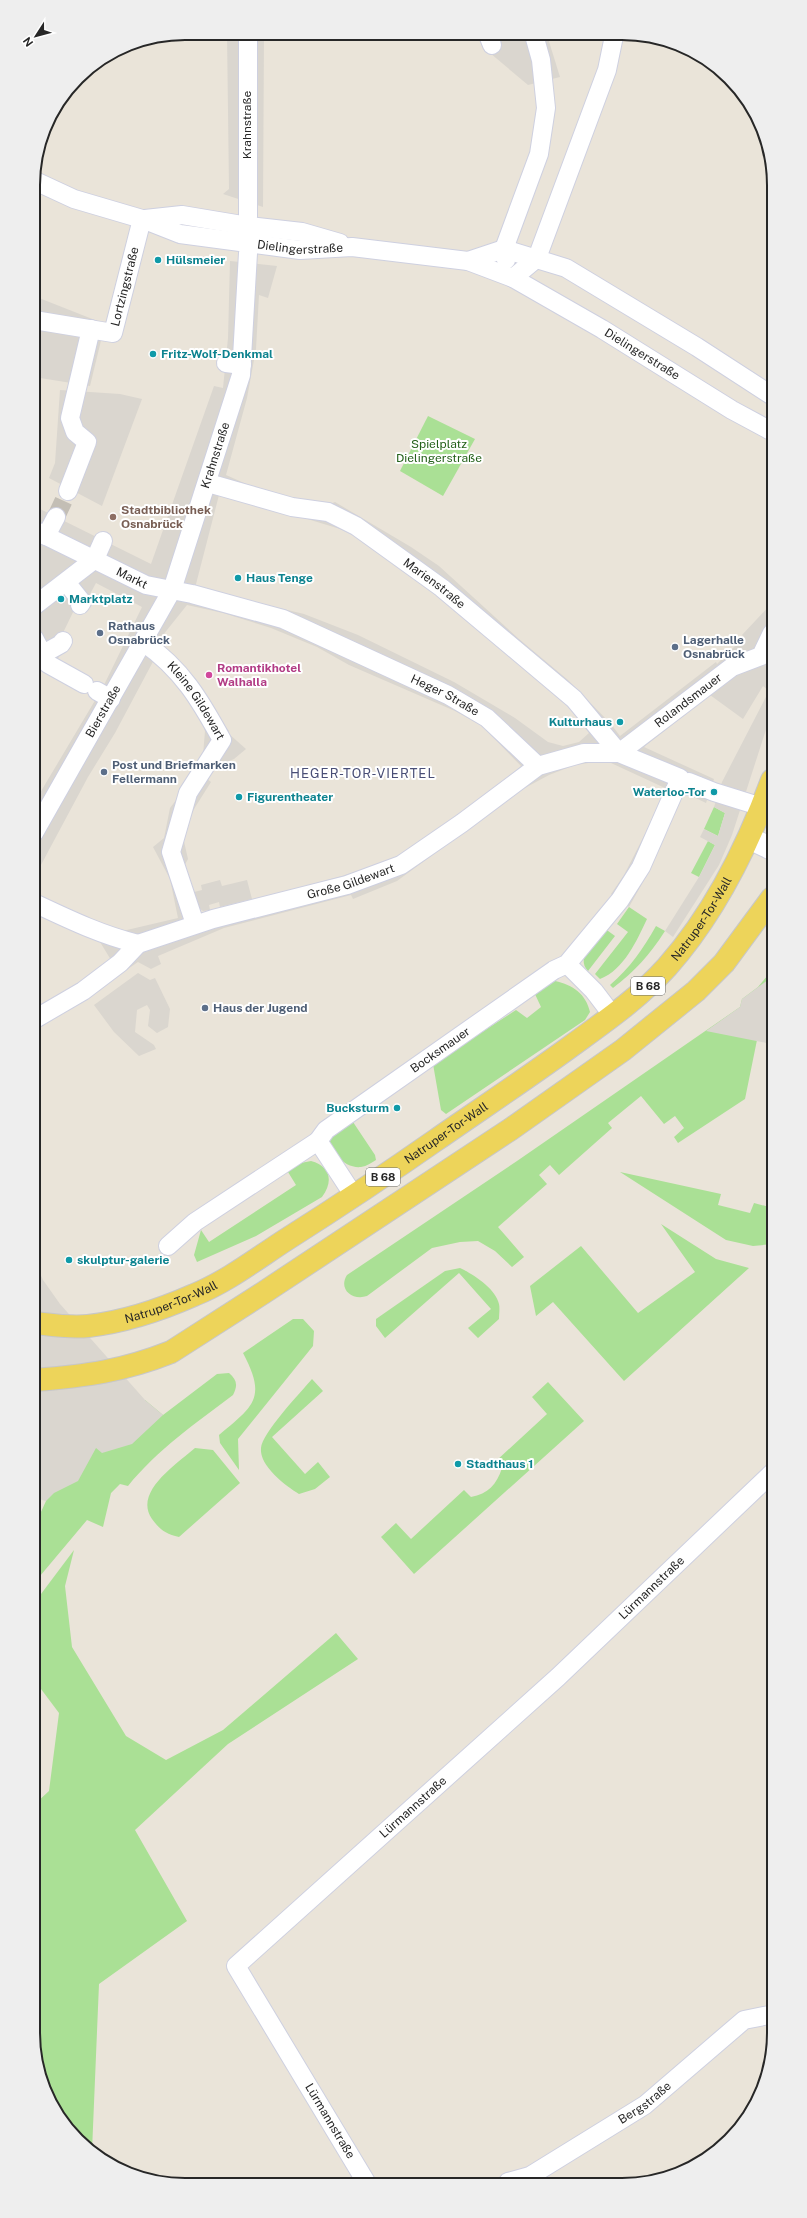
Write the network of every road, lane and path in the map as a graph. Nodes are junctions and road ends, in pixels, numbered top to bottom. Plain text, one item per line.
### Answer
1 (248, 40) edge
2 (535, 40) edge
3 (613, 40) edge
4 (40, 183) edge
5 (142, 219) junction
6 (248, 235) junction
7 (504, 248) junction
8 (537, 258) junction
9 (468, 261) junction
10 (511, 277) junction
11 (40, 321) edge
12 (91, 329) junction
13 (767, 392) edge
14 (767, 429) edge
15 (208, 483) junction
16 (68, 491) tunnel mouth
17 (56, 517) tunnel mouth
18 (40, 533) edge
19 (103, 541) dead end
20 (95, 559) junction
21 (66, 582) junction
22 (172, 590) junction
23 (40, 602) edge
24 (80, 605) dead end
25 (63, 641) dead end
26 (143, 642) junction
27 (767, 643) edge
28 (40, 649) edge
29 (43, 654) junction
30 (97, 691) junction
31 (619, 753) junction
32 (538, 766) junction
33 (688, 784) junction
34 (767, 808) edge
35 (40, 819) edge
36 (749, 838) junction
37 (767, 847) edge
38 (767, 905) edge
39 (40, 906) edge
40 (195, 924) junction
41 (138, 944) junction
42 (567, 964) junction
43 (40, 1016) edge
44 (613, 1016) junction
45 (318, 1142) junction
46 (354, 1196) junction
47 (168, 1246) dead end
48 (40, 1324) edge
49 (40, 1380) edge
50 (767, 1478) edge
51 (767, 2015) edge
52 (364, 2178) edge
53 (523, 2178) edge

1 - 6 street, Krahnstraße
2 - 7 street
3 - 8 street
4 - 5 street
5 - 6 street
5 - 12 street, Lortzingstraße
6 - 9 street, Dielingerstraße
6 - 15 street, Krahnstraße
7 - 8 street
7 - 9 street, Dielingerstraße
7 - 10 street
8 - 10 street
8 - 13 street
9 - 10 street, Dielingerstraße
10 - 14 street, Dielingerstraße
11 - 12 street
12 - 16 street
15 - 22 street, Krahnstraße
15 - 31 street, Marienstraße
17 - 18 street, Markt
18 - 20 street, Markt
19 - 20 street
20 - 21 street
20 - 22 street, Markt
21 - 23 street
21 - 24 street
22 - 26 street, Bierstraße
22 - 32 street, Heger Straße
25 - 29 street
26 - 30 street, Bierstraße
26 - 40 street, Kleine Gildewart
27 - 31 street, Rolandsmauer
28 - 29 street
29 - 30 street
30 - 35 street, Bierstraße
31 - 32 street
31 - 33 street
32 - 40 street, Große Gildewart
33 - 34 street
33 - 42 street, Bocksmauer
34 - 36 main road, Natruper-Tor-Wall / B 68
36 - 37 street
36 - 44 main road, Natruper-Tor-Wall / B 68
38 - 49 main road, B 68
39 - 41 street
40 - 41 street, Große Gildewart
41 - 43 street, Große Gildewart
42 - 44 street
42 - 45 street, Bocksmauer
44 - 46 main road, Natruper-Tor-Wall / B 68
45 - 46 street
45 - 47 street, Bocksmauer
46 - 48 main road, Natruper-Tor-Wall / B 68
50 - 52 street, Lürmannstraße
51 - 53 street, Bergstraße

